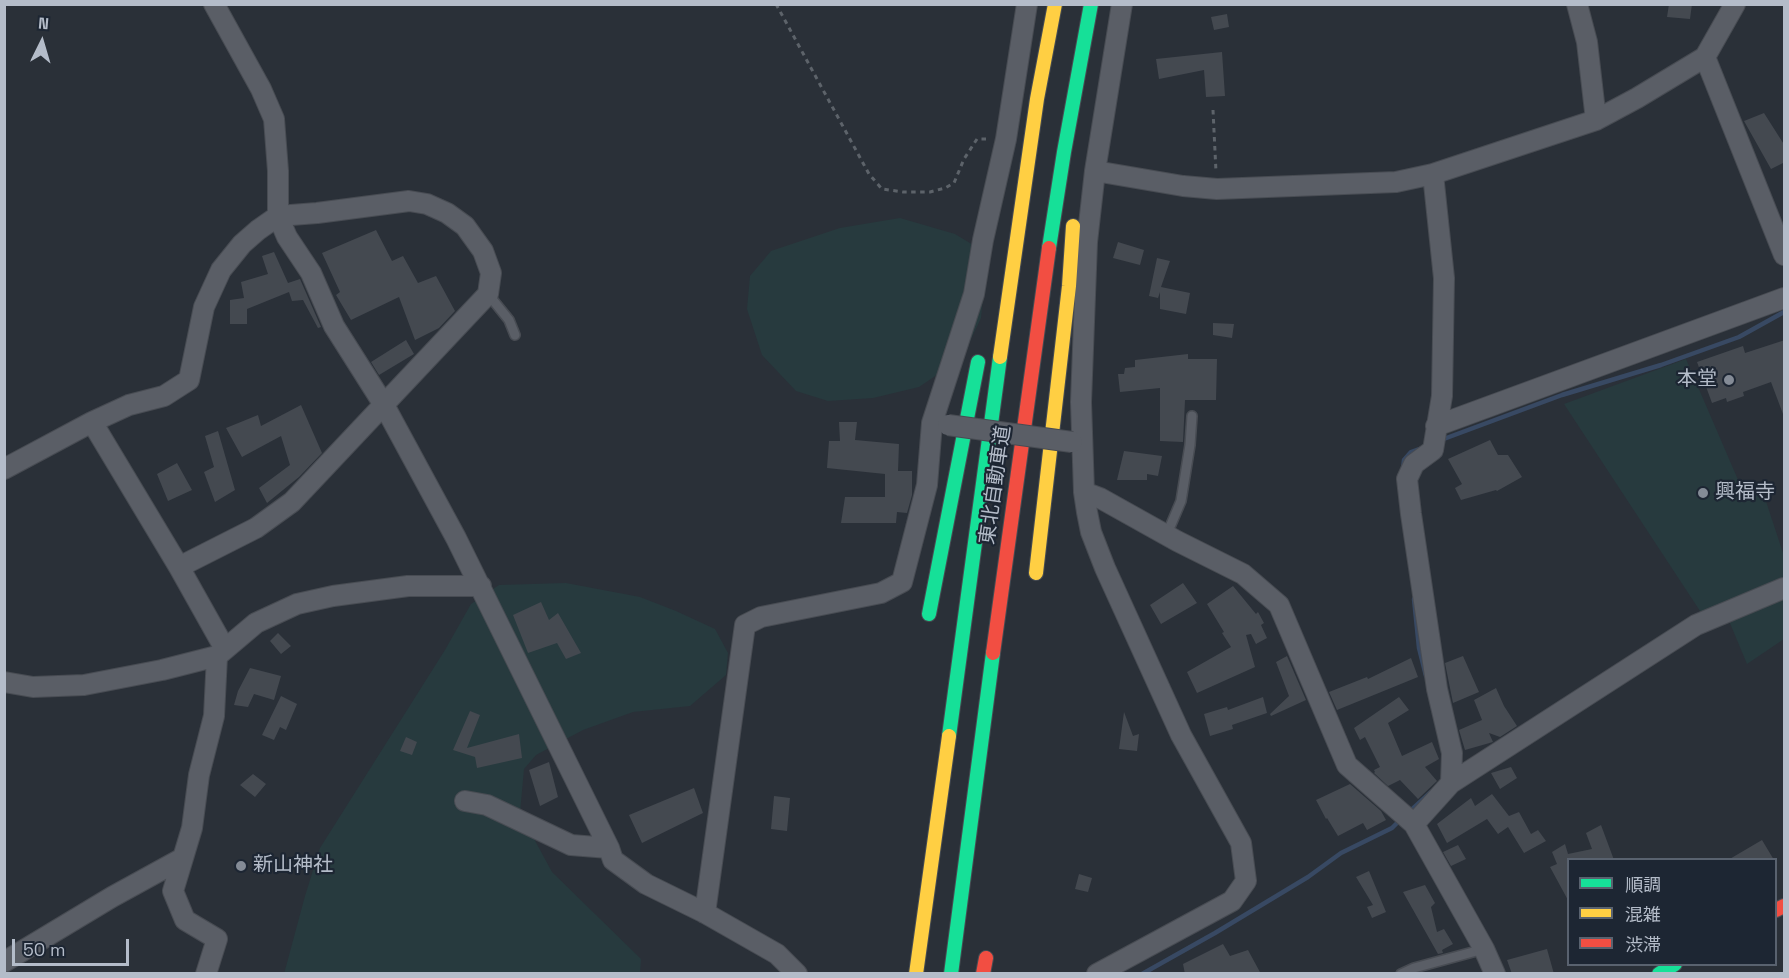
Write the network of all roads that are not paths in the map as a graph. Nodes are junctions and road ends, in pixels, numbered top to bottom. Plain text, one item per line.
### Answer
1 (214, 4) edge
2 (1028, 4) edge
3 (1055, 4) edge
4 (1122, 4) edge
5 (1577, 4) edge
6 (1735, 4) edge
7 (1091, 5) edge
8 (1705, 57) junction
9 (1037, 99) junction
10 (1596, 120) junction
11 (1081, 134) dead end
12 (1095, 171) junction
13 (1433, 174) junction
14 (278, 216) junction
15 (1074, 216) dead end
16 (1003, 242) dead end
17 (1785, 255) edge
18 (488, 294) junction
19 (1785, 298) edge
20 (515, 335) dead end
21 (982, 345) dead end
22 (384, 405) junction
23 (1192, 416) dead end
24 (92, 422) junction
25 (940, 424) junction
26 (1435, 437) junction
27 (1078, 442) junction
28 (4, 469) edge
29 (1084, 492) junction
30 (1167, 534) junction
31 (179, 567) junction
32 (1036, 573) dead end
33 (481, 586) junction
34 (1785, 588) edge
35 (928, 614) dead end
36 (221, 652) junction
37 (4, 682) edge
38 (1451, 783) junction
39 (465, 801) dead end
40 (1414, 824) junction
41 (609, 848) junction
42 (183, 858) junction
43 (705, 913) junction
44 (1484, 949) junction
45 (986, 958) dead end
46 (4, 962) edge
47 (1672, 966) edge
48 (206, 974) edge
49 (797, 974) edge
50 (916, 974) edge
51 (951, 974) edge
52 (983, 974) edge
53 (1097, 974) edge
54 (1401, 974) edge
55 (1495, 974) edge
56 (1659, 974) edge

1 - 14 street
2 - 25 street
3 - 9 highway, 東北自動車道
4 - 12 street
5 - 10 street
6 - 8 street
7 - 11 highway
7 - 51 highway, 東北自動車道
8 - 10 street
8 - 17 street
9 - 16 highway
9 - 50 highway, 東北自動車道
10 - 13 street
12 - 13 street
12 - 27 street
13 - 26 street
14 - 18 street
14 - 22 street
14 - 24 street
15 - 32 highway
18 - 20 lane
18 - 22 street
19 - 26 street
21 - 35 highway
22 - 31 street
22 - 33 street
23 - 30 lane
24 - 28 street
24 - 31 street
25 - 27 street, bridge
25 - 43 street
26 - 38 street
27 - 29 street
29 - 30 street
29 - 53 street
30 - 40 street
31 - 36 street
33 - 36 street
33 - 41 street
34 - 38 street
36 - 37 street
36 - 42 street
38 - 40 street
39 - 41 street
40 - 44 street
41 - 43 street
42 - 46 street
42 - 48 street
43 - 49 street
44 - 54 lane
44 - 55 street
45 - 52 highway
47 - 56 highway

